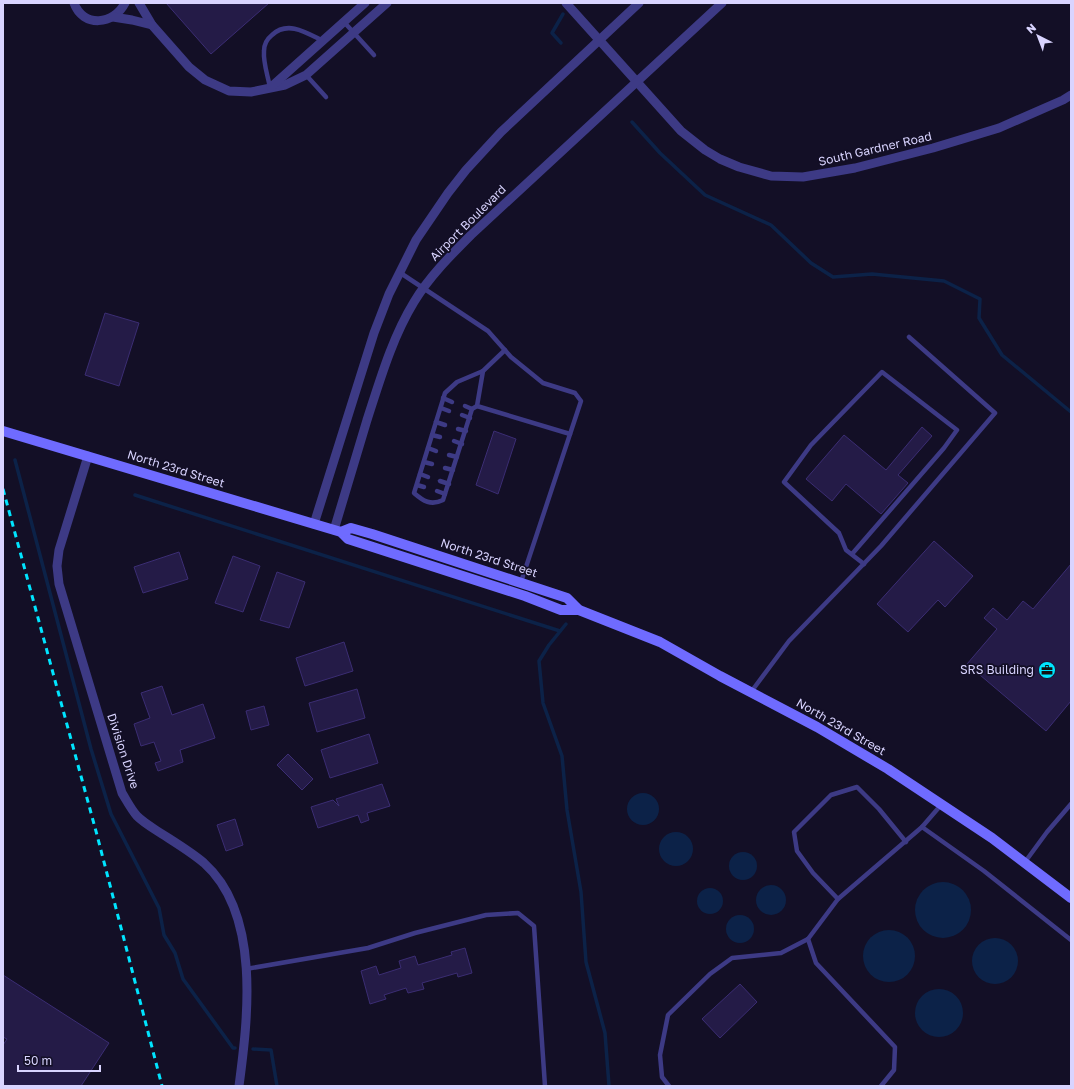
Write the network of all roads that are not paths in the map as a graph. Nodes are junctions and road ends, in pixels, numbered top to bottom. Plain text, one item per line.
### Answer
1 (74, 3) edge
2 (125, 3) edge
3 (139, 3) edge
4 (365, 3) edge
5 (387, 3) edge
6 (566, 3) edge
7 (639, 3) edge
8 (722, 3) edge
9 (113, 17) junction
10 (344, 22) junction
11 (152, 25) junction
12 (354, 32) junction
13 (599, 40) junction
14 (322, 41) junction
15 (374, 55) dead end
16 (306, 75) junction
17 (637, 82) junction
18 (270, 88) junction
19 (1071, 95) edge
20 (326, 97) dead end
21 (399, 272) junction
22 (424, 288) junction
23 (909, 337) dead end
24 (505, 350) junction
25 (483, 371) junction
26 (443, 398) junction
27 (452, 402) dead end
28 (465, 406) dead end
29 (477, 406) junction
30 (441, 408) junction
31 (472, 409) junction
32 (449, 411) dead end
33 (462, 416) dead end
34 (470, 418) junction
35 (436, 422) junction
36 (445, 425) dead end
37 (458, 429) dead end
38 (3, 431) edge
39 (466, 431) junction
40 (432, 434) junction
41 (570, 434) junction
42 (440, 437) dead end
43 (454, 441) dead end
44 (462, 444) junction
45 (428, 448) junction
46 (436, 451) dead end
47 (449, 455) dead end
48 (88, 456) junction
49 (457, 458) junction
50 (424, 462) junction
51 (432, 464) dead end
52 (445, 468) dead end
53 (453, 470) junction
54 (420, 474) junction
55 (428, 477) dead end
56 (440, 481) dead end
57 (448, 484) junction
58 (416, 485) junction
59 (424, 487) dead end
60 (437, 491) dead end
61 (445, 494) junction
62 (314, 524) junction
63 (337, 531) junction
64 (852, 554) junction
65 (864, 564) junction
66 (521, 582) junction
67 (579, 610) junction
68 (751, 692) junction
69 (942, 804) junction
70 (1071, 804) edge
71 (922, 827) junction
72 (906, 842) junction
73 (1025, 862) junction
74 (1071, 898) edge
75 (838, 899) junction
76 (808, 939) junction
77 (1071, 940) edge
78 (246, 970) junction
79 (239, 1086) edge
80 (545, 1086) edge
81 (669, 1086) edge
82 (881, 1086) edge

1 - 9 street
2 - 9 street
3 - 11 street
4 - 10 street
5 - 12 street
6 - 13 street, South Gardner Road
7 - 13 street, Airport Boulevard
8 - 17 street, Airport Boulevard
9 - 11 street
10 - 12 lane
10 - 14 street
11 - 18 street
12 - 15 lane
12 - 16 street
13 - 17 street, South Gardner Road
13 - 21 street, Airport Boulevard
14 - 18 street
14 - 18 lane
16 - 18 street
16 - 20 lane
17 - 19 street, South Gardner Road
17 - 22 street, Airport Boulevard
21 - 22 lane
21 - 62 street, Airport Boulevard
22 - 24 lane
22 - 63 street, Airport Boulevard
23 - 65 lane
24 - 25 lane
24 - 41 lane
25 - 26 lane
25 - 29 lane
26 - 27 lane
26 - 30 lane
28 - 31 lane
29 - 31 lane
29 - 41 lane
30 - 32 lane
30 - 35 lane
31 - 34 lane
33 - 34 lane
34 - 39 lane
35 - 36 lane
35 - 40 lane
37 - 39 lane
38 - 48 main road, North 23rd Street
39 - 44 lane
40 - 42 lane
40 - 45 lane
41 - 66 lane
43 - 44 lane
44 - 49 lane
45 - 46 lane
45 - 50 lane
47 - 49 lane
48 - 62 main road, North 23rd Street
48 - 78 street, Division Drive
49 - 53 lane
50 - 51 lane
50 - 54 lane
52 - 53 lane
53 - 57 lane
54 - 55 lane
54 - 58 lane
56 - 57 lane
57 - 61 lane
58 - 59 lane
58 - 61 lane
60 - 61 lane
62 - 63 main road, North 23rd Street
63 - 66 main road, North 23rd Street
63 - 67 main road, North 23rd Street
64 - 64 lane
64 - 65 lane
65 - 68 lane
66 - 67 main road, North 23rd Street
67 - 68 main road, North 23rd Street
68 - 69 main road, North 23rd Street
69 - 71 lane
69 - 73 main road, North 23rd Street
70 - 73 lane
71 - 72 lane
71 - 77 lane
72 - 75 lane
72 - 75 lane
73 - 74 main road, North 23rd Street
75 - 76 lane
76 - 81 lane
76 - 82 lane
78 - 79 street, Division Drive
78 - 80 lane

